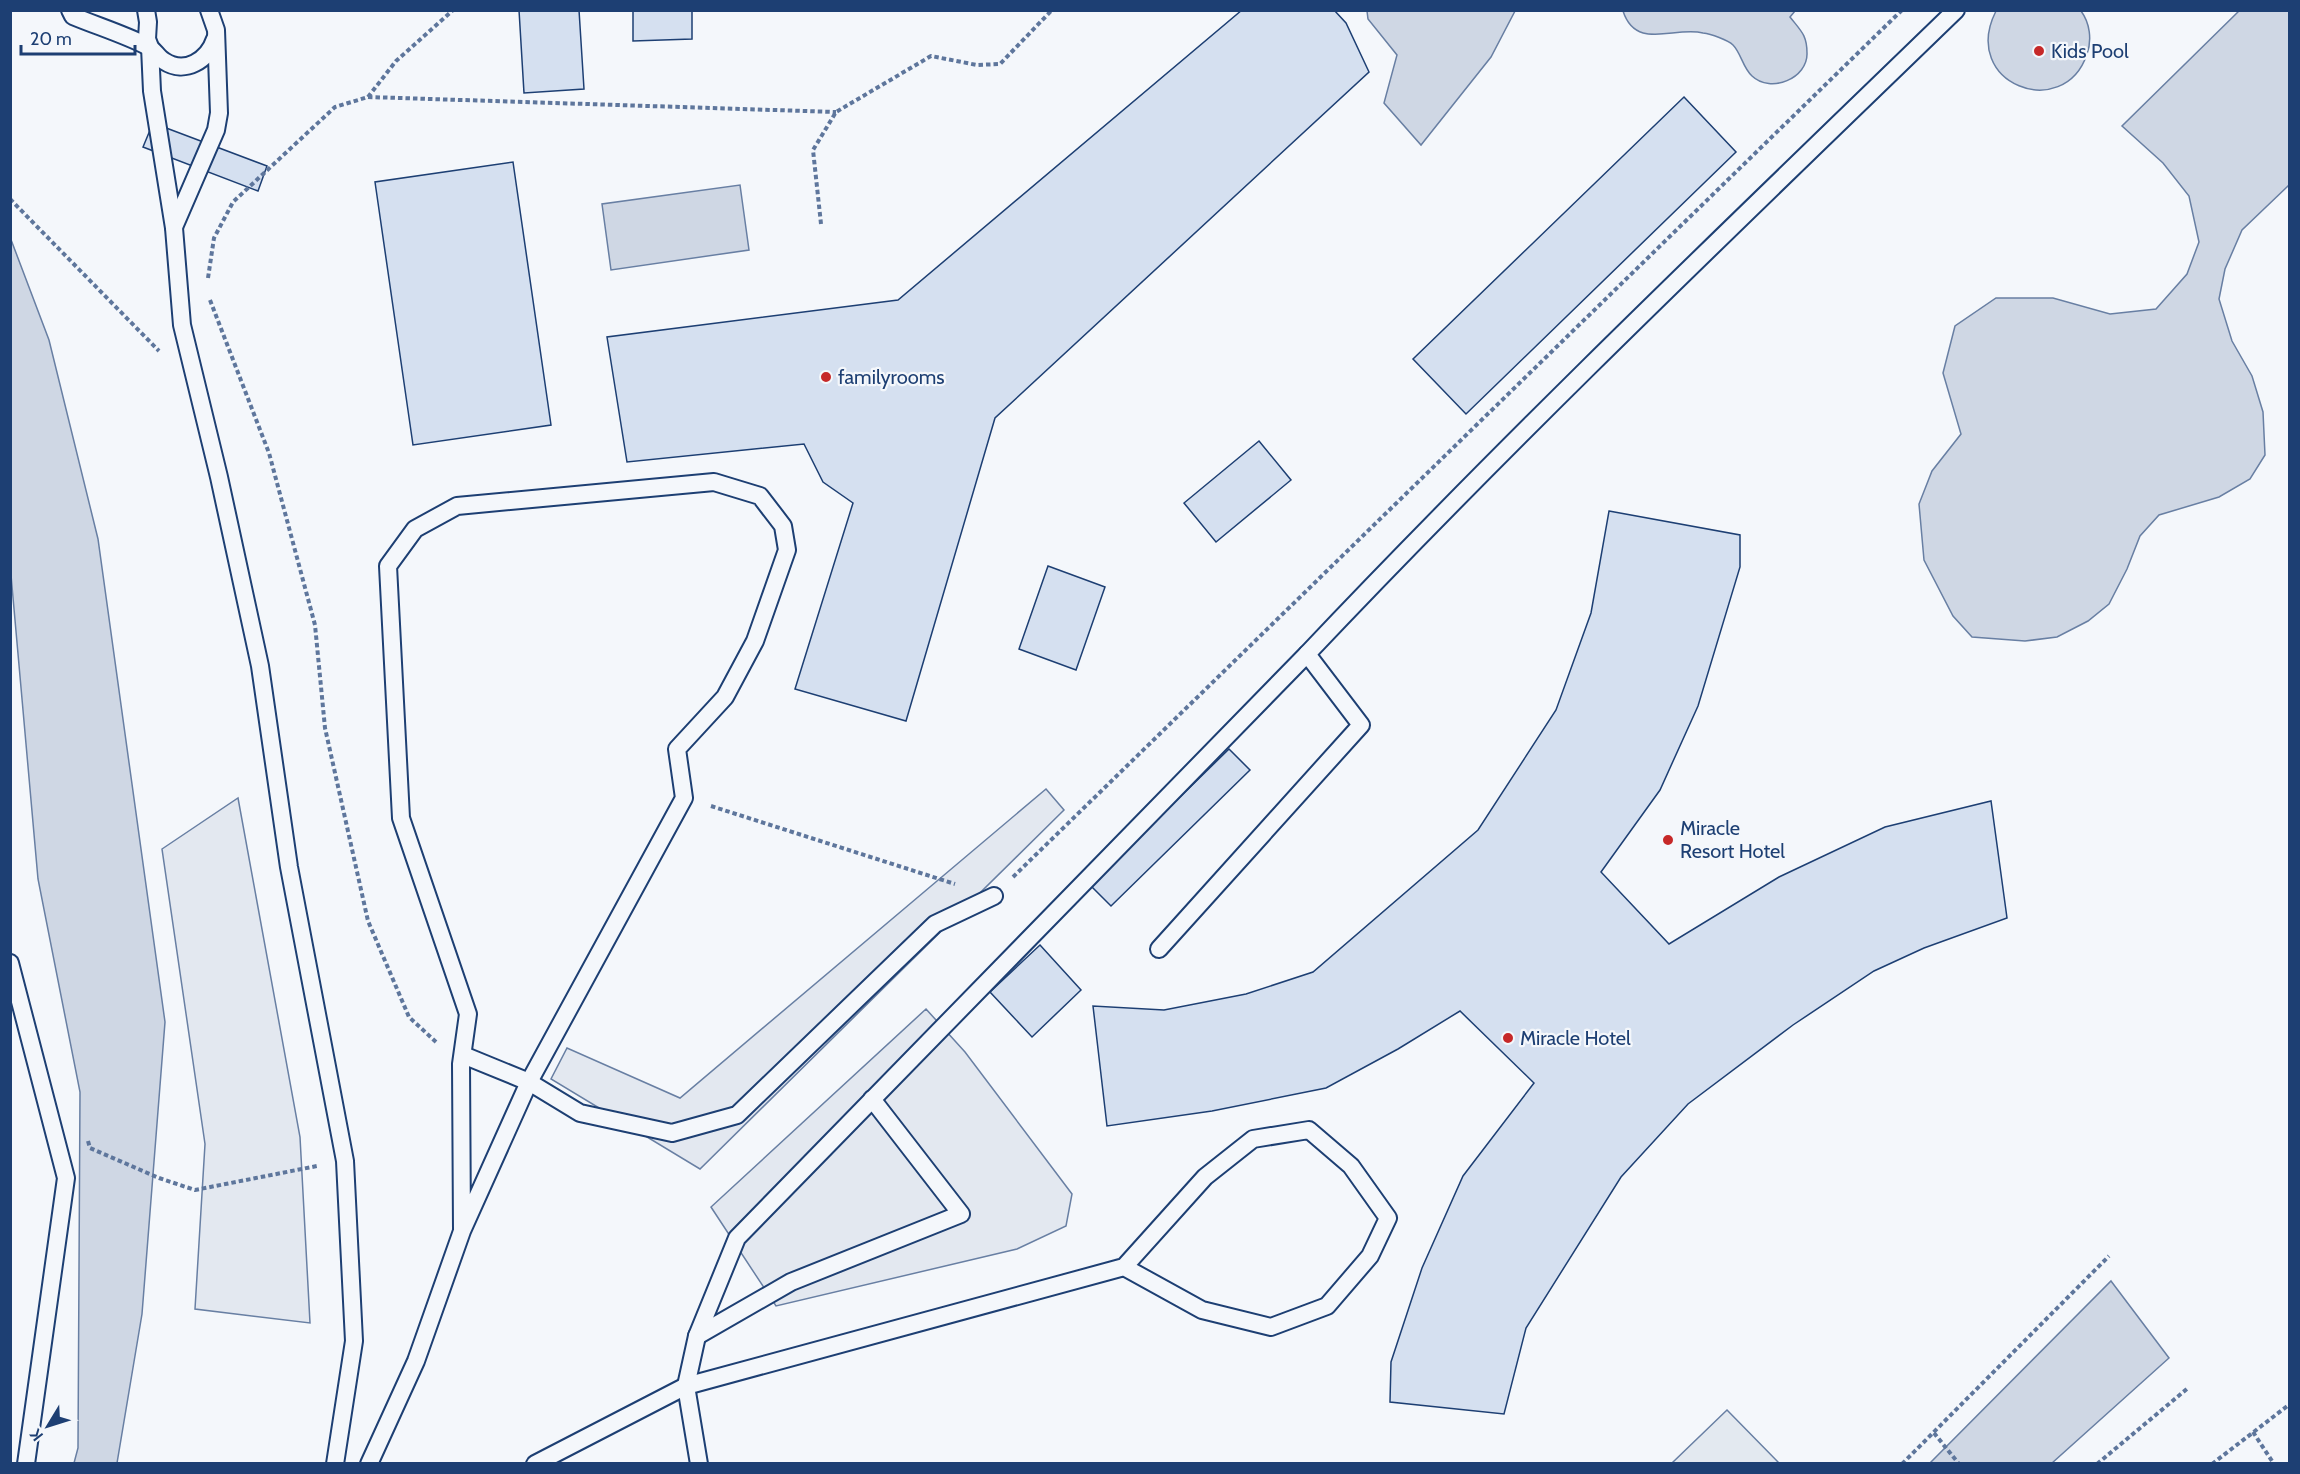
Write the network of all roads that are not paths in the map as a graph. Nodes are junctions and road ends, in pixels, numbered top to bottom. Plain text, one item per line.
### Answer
1 (70, 10) edge
2 (1956, 10) edge
3 (209, 11) edge
4 (150, 14) edge
5 (216, 38) junction
6 (150, 47) junction
7 (174, 228) junction
8 (1307, 654) junction
9 (994, 896) road end
10 (1159, 949) dead end
11 (10, 963) edge
12 (462, 1060) junction
13 (529, 1082) junction
14 (872, 1099) junction
15 (462, 1231) junction
16 (1124, 1267) junction
17 (697, 1336) junction
18 (686, 1386) junction
19 (26, 1464) edge
20 (335, 1464) edge
21 (369, 1464) edge
22 (535, 1464) edge
23 (699, 1464) edge

1 - 6 lane
2 - 8 lane
3 - 5 lane
4 - 6 lane
5 - 6 lane
5 - 7 lane
6 - 7 lane
7 - 20 lane
8 - 10 lane
8 - 14 lane
9 - 13 lane
11 - 19 lane
12 - 13 lane
12 - 13 lane
12 - 15 lane
13 - 15 lane
14 - 17 lane
14 - 17 lane
15 - 21 lane
16 - 16 lane
16 - 18 lane
17 - 18 lane
18 - 22 lane
18 - 23 lane

